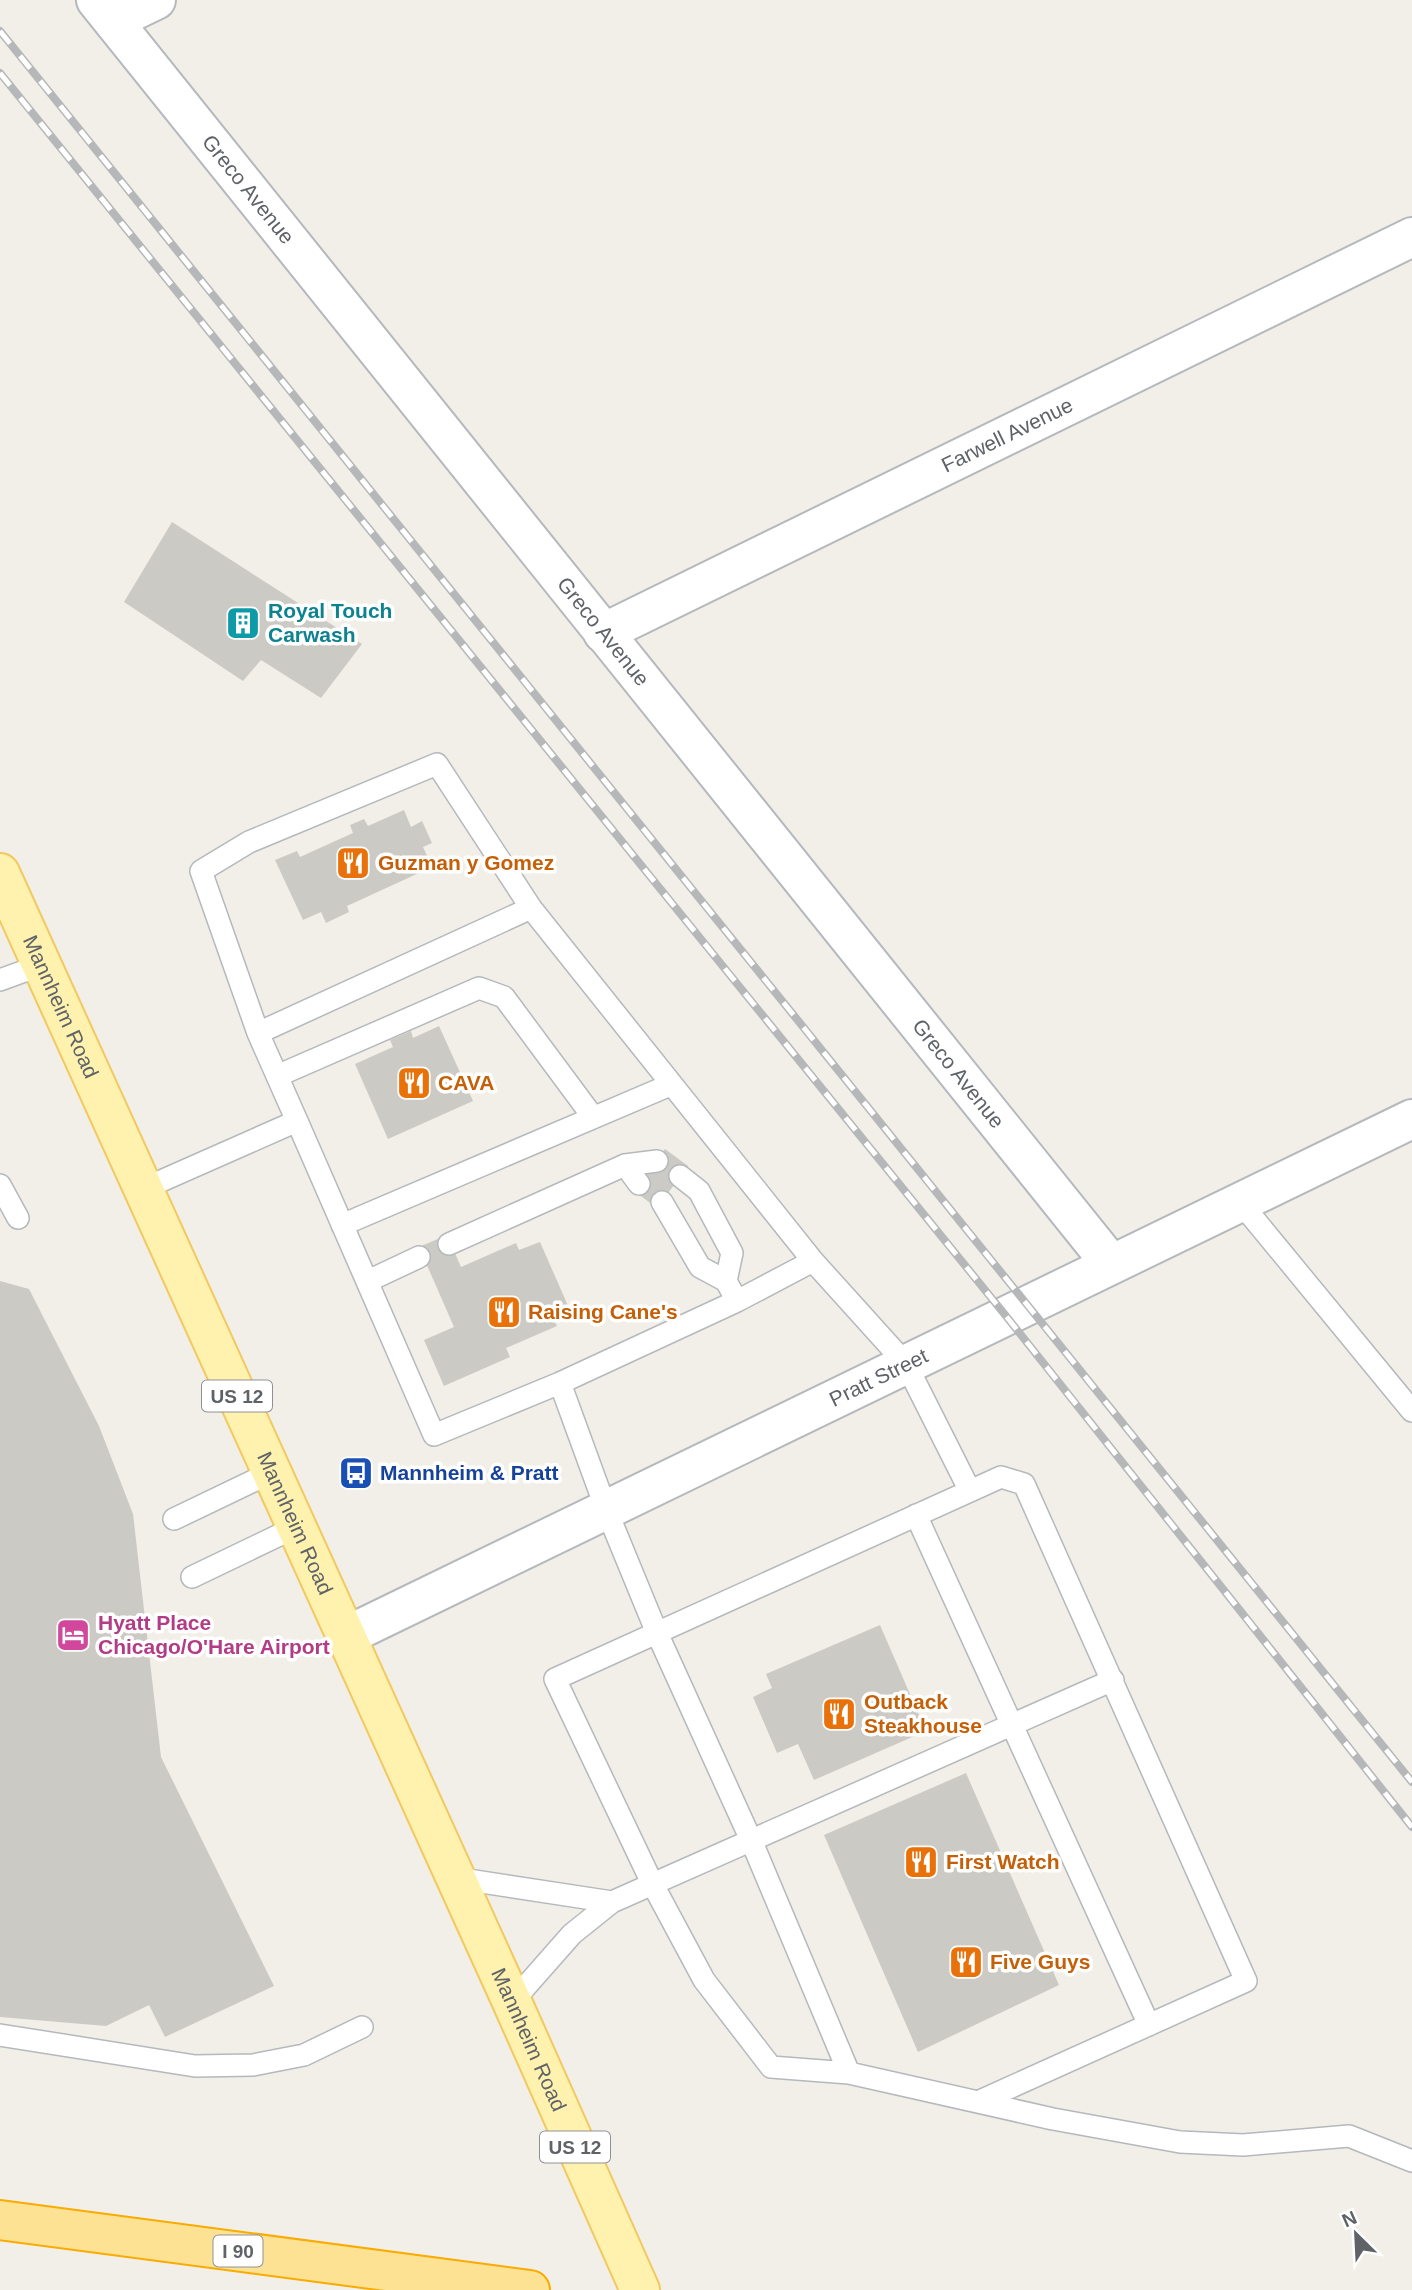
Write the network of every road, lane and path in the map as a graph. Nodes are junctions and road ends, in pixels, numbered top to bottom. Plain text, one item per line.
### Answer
1 (156, 0) edge
2 (105, 10) edge
3 (1412, 237) edge
4 (603, 633) junction
5 (0, 873) edge
6 (531, 908) junction
7 (41, 965) junction
8 (0, 980) edge
9 (258, 1033) junction
10 (277, 1076) junction
11 (670, 1085) junction
12 (593, 1117) junction
13 (1412, 1119) edge
14 (297, 1121) junction
15 (657, 1161) dead end
16 (625, 1165) junction
17 (680, 1176) dead end
18 (639, 1184) dead end
19 (0, 1185) edge
20 (143, 1189) junction
21 (662, 1202) dead end
22 (1240, 1202) junction
23 (10, 1213) edge
24 (342, 1225) junction
25 (449, 1244) dead end
26 (419, 1257) dead end
27 (813, 1261) junction
28 (1111, 1264) junction
29 (368, 1281) junction
30 (726, 1282) junction
31 (737, 1301) junction
32 (906, 1364) junction
33 (560, 1383) junction
34 (1412, 1411) edge
35 (272, 1472) junction
36 (970, 1491) junction
37 (606, 1509) junction
38 (916, 1515) junction
39 (174, 1519) dead end
40 (296, 1527) junction
41 (192, 1577) dead end
42 (657, 1633) junction
43 (345, 1636) junction
44 (1113, 1680) junction
45 (1012, 1725) junction
46 (751, 1840) junction
47 (455, 1878) junction
48 (652, 1884) junction
49 (612, 1902) junction
50 (512, 2002) junction
51 (1149, 2025) junction
52 (362, 2027) dead end
53 (0, 2035) edge
54 (849, 2073) junction
55 (980, 2101) junction
56 (1412, 2161) edge
57 (0, 2220) edge
58 (530, 2290) edge
59 (640, 2290) edge

1 - 2 street
2 - 4 street, Greco Avenue
3 - 4 street, Farwell Avenue
4 - 28 street, Greco Avenue
5 - 7 main road, Mannheim Road / US 12
6 - 9 lane
6 - 9 lane
6 - 11 lane
7 - 8 lane
7 - 20 main road, Mannheim Road / US 12
9 - 10 lane
10 - 12 lane
10 - 14 lane
11 - 12 lane
11 - 27 lane
12 - 24 lane
13 - 22 street, Pratt Street
14 - 20 lane
14 - 24 lane
15 - 16 lane
16 - 18 lane
16 - 25 lane
17 - 30 lane
19 - 23 lane
20 - 35 main road, Mannheim Road / US 12
21 - 30 lane
22 - 28 street, Pratt Street
22 - 34 lane
24 - 29 lane
26 - 29 lane
27 - 31 lane
27 - 32 lane
28 - 32 street, Pratt Street
29 - 33 lane
30 - 31 lane
31 - 33 lane
32 - 36 lane
32 - 37 street, Pratt Street
33 - 37 lane
35 - 39 lane
35 - 40 main road, Mannheim Road / US 12
36 - 38 lane
36 - 44 lane
37 - 42 lane
37 - 43 street, Pratt Street
38 - 42 lane
38 - 45 lane
40 - 41 lane
40 - 43 main road, Mannheim Road / US 12
42 - 46 lane
42 - 48 lane
43 - 47 main road, Mannheim Road / US 12
44 - 45 lane
44 - 51 lane
45 - 46 lane
45 - 51 lane
46 - 48 lane
46 - 54 lane
47 - 49 lane
47 - 50 main road, Mannheim Road / US 12
48 - 49 lane
48 - 54 lane
49 - 50 lane
50 - 59 main road, Mannheim Road / US 12
51 - 55 lane
52 - 53 lane
54 - 55 lane
55 - 56 lane
57 - 58 highway, I 90

